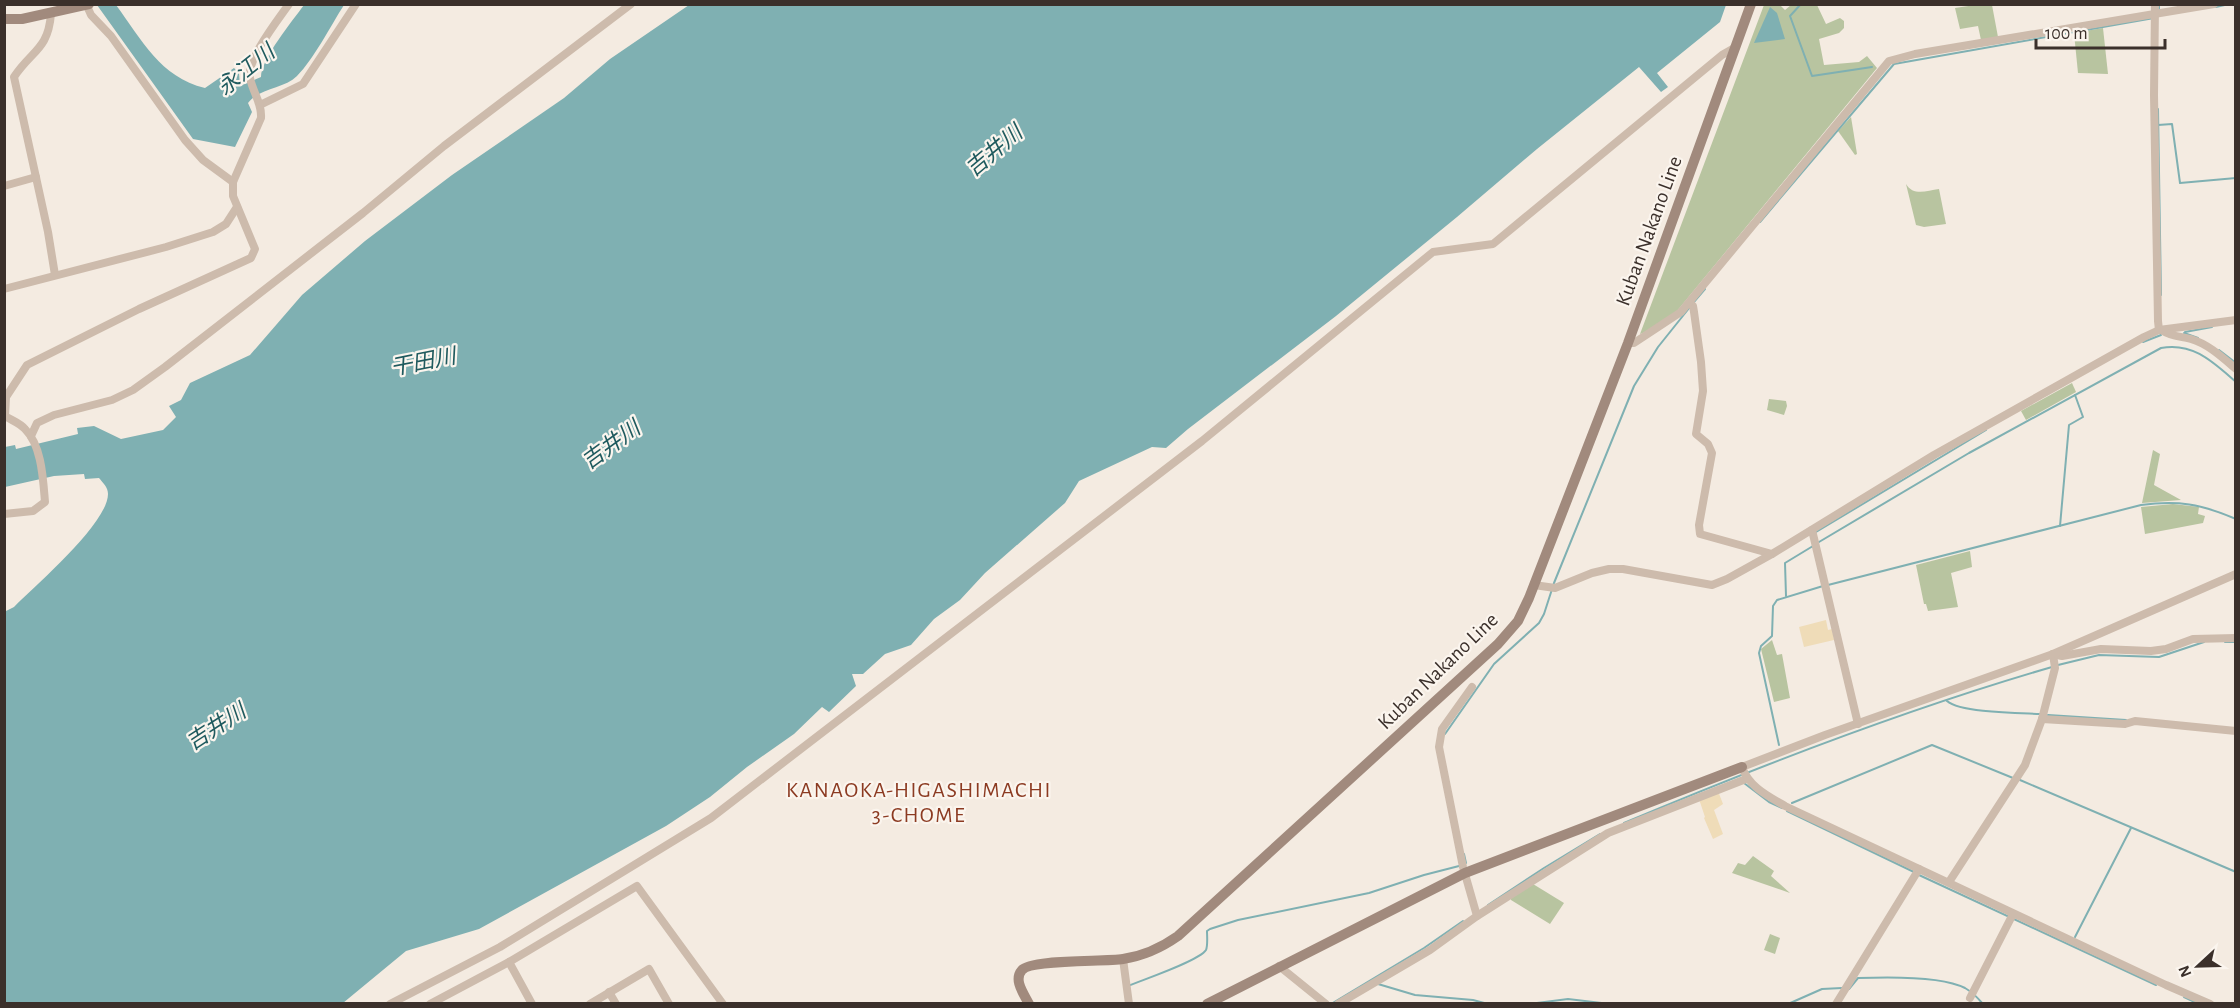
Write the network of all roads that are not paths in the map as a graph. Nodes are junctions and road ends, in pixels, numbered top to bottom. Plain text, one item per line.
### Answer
1 (289, 4) edge
2 (356, 4) edge
3 (631, 4) edge
4 (1751, 4) edge
5 (2155, 4) edge
6 (2214, 4) edge
7 (88, 5) edge
8 (51, 14) junction
9 (2155, 17) junction
10 (4, 18) edge
11 (1738, 46) junction
12 (259, 102) junction
13 (36, 177) junction
14 (233, 182) junction
15 (4, 186) edge
16 (237, 207) junction
17 (55, 275) junction
18 (4, 289) edge
19 (1691, 304) junction
20 (2235, 320) edge
21 (2161, 331) junction
22 (1628, 343) junction
23 (2235, 369) edge
24 (5, 416) edge
25 (31, 436) junction
26 (4, 514) edge
27 (1813, 532) junction
28 (1772, 554) junction
29 (2235, 574) edge
30 (1534, 585) junction
31 (2235, 638) edge
32 (2053, 654) junction
33 (1472, 687) dead end
34 (2042, 719) junction
35 (1858, 723) junction
36 (2235, 731) edge
37 (1743, 776) junction
38 (1918, 872) junction
39 (1465, 873) junction
40 (1949, 882) junction
41 (1476, 914) junction
42 (2012, 916) junction
43 (1123, 959) junction
44 (509, 962) junction
45 (1279, 966) junction
46 (609, 992) junction
47 (1971, 995) dead end
48 (1326, 1003) edge
49 (390, 1004) edge
50 (430, 1004) edge
51 (532, 1004) edge
52 (590, 1004) edge
53 (616, 1004) edge
54 (669, 1004) edge
55 (723, 1004) edge
56 (1029, 1004) edge
57 (1129, 1004) edge
58 (1207, 1004) edge
59 (1338, 1004) edge
60 (1836, 1004) edge
61 (2210, 1004) edge

1 - 12 street
2 - 12 street
3 - 25 street
4 - 11 main road, Kuban Nakano Line
5 - 9 street
6 - 9 street
7 - 8 main road
7 - 14 street
8 - 10 main road
8 - 13 street
9 - 19 street
9 - 21 street
11 - 22 main road, Kuban Nakano Line
11 - 49 street
12 - 14 street
13 - 15 street
13 - 17 street
14 - 16 street
16 - 17 street
16 - 24 street
17 - 18 street
19 - 22 street
19 - 28 street
20 - 21 street
21 - 23 street
21 - 27 street
22 - 30 main road, Kuban Nakano Line
24 - 25 street
25 - 26 street
27 - 28 street
27 - 35 street
28 - 30 street
29 - 32 street
30 - 43 main road, Kuban Nakano Line
31 - 32 street
32 - 34 street
32 - 35 street
33 - 39 street
34 - 36 street
34 - 40 street
35 - 37 street
37 - 38 street
37 - 39 main road
37 - 41 street
38 - 40 street
38 - 60 street
39 - 41 street
39 - 45 main road
40 - 42 street
41 - 59 street
42 - 47 street
42 - 61 street
43 - 56 main road, Kuban Nakano Line
43 - 57 street
44 - 50 street
44 - 51 street
44 - 55 street
45 - 48 street
45 - 58 main road
46 - 52 street
46 - 53 street
46 - 54 street

